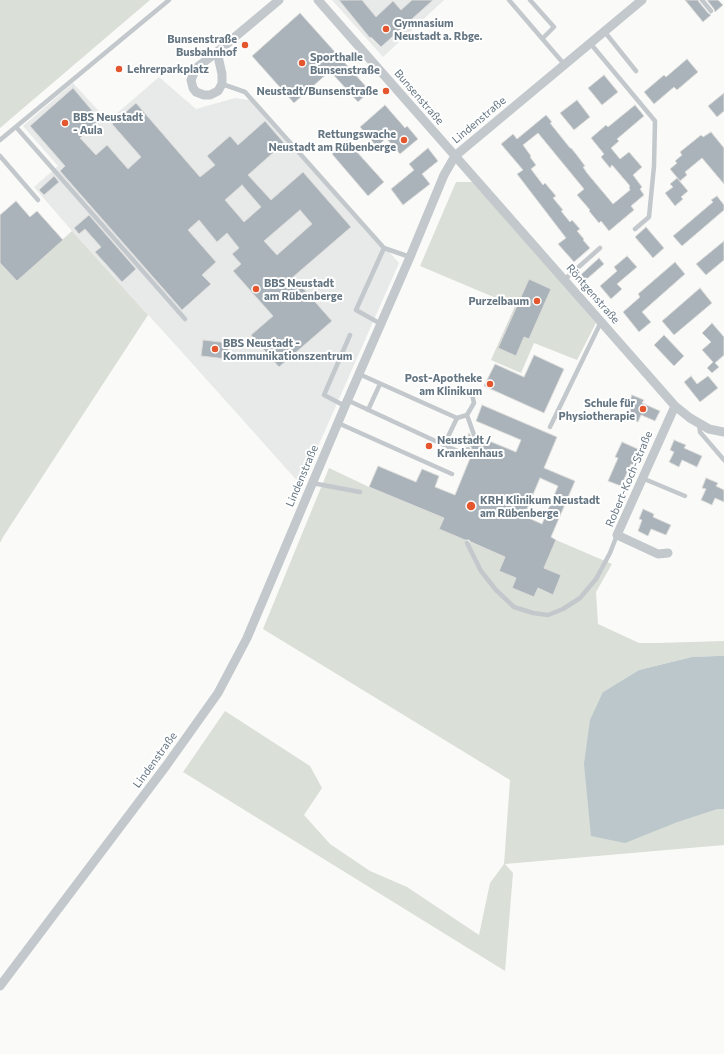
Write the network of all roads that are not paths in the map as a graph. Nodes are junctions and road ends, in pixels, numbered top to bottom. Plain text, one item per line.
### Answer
1 (169, 0) edge
2 (279, 0) edge
3 (318, 0) edge
4 (509, 0) edge
5 (530, 0) edge
6 (642, 0) edge
7 (702, 0) edge
8 (711, 11) dead end
9 (604, 31) junction
10 (542, 38) junction
11 (590, 43) junction
12 (217, 52) junction
13 (564, 64) junction
14 (636, 71) dead end
15 (222, 84) junction
16 (16, 127) junction
17 (0, 140) edge
18 (0, 156) edge
19 (455, 156) junction
20 (38, 200) dead end
21 (635, 229) dead end
22 (384, 248) junction
23 (600, 248) dead end
24 (410, 257) junction
25 (564, 280) junction
26 (186, 319) dead end
27 (601, 322) junction
28 (381, 324) junction
29 (350, 335) dead end
30 (359, 374) junction
31 (380, 384) junction
32 (471, 390) dead end
33 (346, 403) junction
34 (674, 406) junction
35 (368, 410) junction
36 (467, 415) junction
37 (457, 418) junction
38 (338, 423) junction
39 (699, 423) junction
40 (550, 427) dead end
41 (724, 432) edge
42 (474, 435) dead end
43 (444, 445) junction
44 (468, 449) dead end
45 (724, 460) edge
46 (452, 474) dead end
47 (642, 478) junction
48 (312, 483) junction
49 (360, 492) dead end
50 (685, 496) dead end
51 (617, 535) junction
52 (467, 543) dead end
53 (668, 553) dead end
54 (0, 986) edge

1 - 16 lane
2 - 12 street
3 - 19 street, Bunsenstraße
4 - 10 lane
5 - 10 lane
6 - 9 street, Lindenstraße
7 - 8 lane
9 - 11 street, Lindenstraße
9 - 14 lane
10 - 13 lane
11 - 13 street, Lindenstraße
11 - 21 lane
12 - 15 street
12 - 15 street
13 - 19 street, Lindenstraße
15 - 22 lane
16 - 17 lane
16 - 26 lane
18 - 20 lane
19 - 24 street, Lindenstraße
19 - 25 street, Röntgenstraße
22 - 24 lane
22 - 28 lane
23 - 25 lane
24 - 28 street, Lindenstraße
25 - 27 street, Röntgenstraße
27 - 34 street, Röntgenstraße
27 - 40 lane
28 - 30 street, Lindenstraße
29 - 33 lane
30 - 31 lane
30 - 33 street, Lindenstraße
31 - 35 lane
31 - 37 lane
32 - 36 lane
33 - 35 lane
33 - 38 street, Lindenstraße
34 - 39 street, Röntgenstraße
34 - 47 street, Robert-Koch-Straße
35 - 43 lane
36 - 37 lane
36 - 42 lane
37 - 43 lane
38 - 46 lane
38 - 48 street, Lindenstraße
39 - 41 street, Röntgenstraße
39 - 45 lane
43 - 44 lane
47 - 50 lane
47 - 51 street, Robert-Koch-Straße
48 - 49 lane
48 - 54 street, Lindenstraße
51 - 52 lane
51 - 53 street, Robert-Koch-Straße

